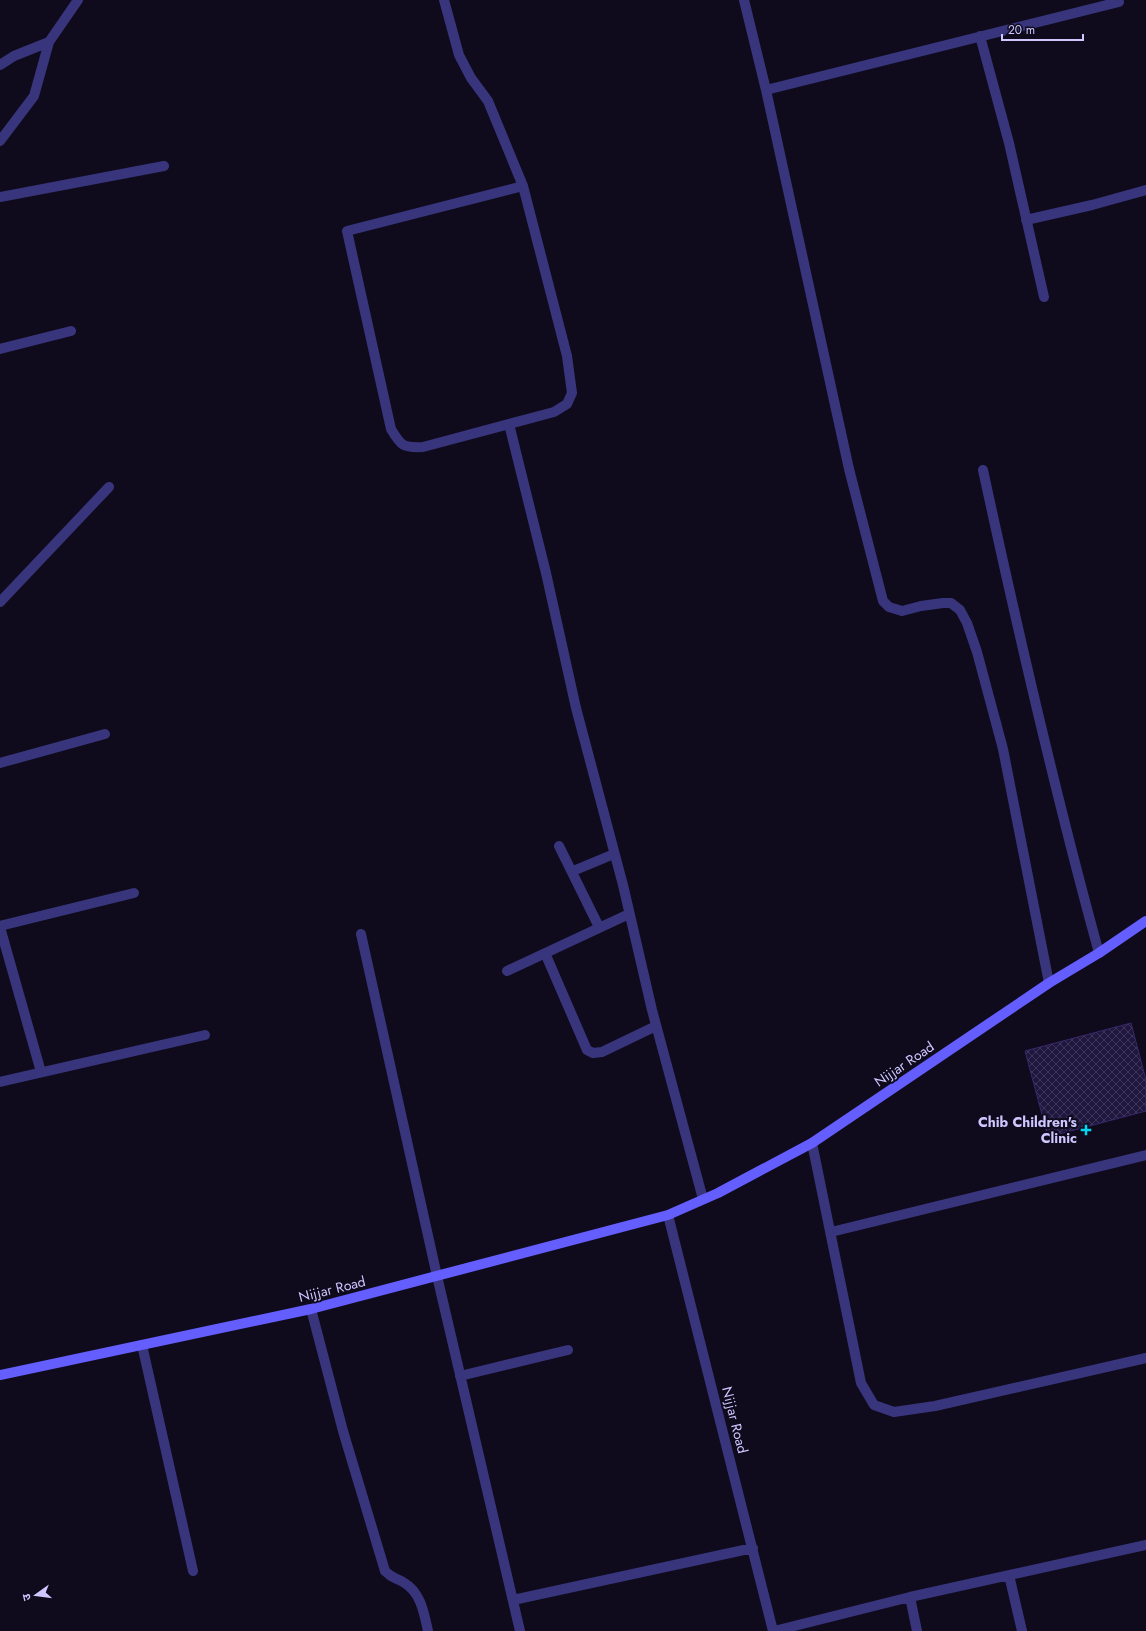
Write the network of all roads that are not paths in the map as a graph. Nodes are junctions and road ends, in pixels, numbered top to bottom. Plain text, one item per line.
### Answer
1 (78, 0) edge
2 (444, 0) edge
3 (744, 0) edge
4 (1119, 2) dead end
5 (980, 36) junction
6 (49, 42) junction
7 (0, 65) edge
8 (766, 90) junction
9 (0, 141) edge
10 (164, 166) dead end
11 (523, 186) junction
12 (1146, 190) edge
13 (0, 197) edge
14 (1026, 220) junction
15 (1044, 297) dead end
16 (71, 331) dead end
17 (0, 349) edge
18 (509, 424) junction
19 (983, 470) dead end
20 (109, 487) dead end
21 (0, 602) edge
22 (105, 734) dead end
23 (0, 763) edge
24 (560, 846) dead end
25 (614, 854) junction
26 (573, 871) junction
27 (134, 893) dead end
28 (629, 914) junction
29 (1146, 921) edge
30 (0, 926) edge
31 (599, 927) junction
32 (361, 934) dead end
33 (545, 953) junction
34 (1099, 953) junction
35 (507, 971) dead end
36 (1049, 983) junction
37 (656, 1026) junction
38 (205, 1035) dead end
39 (41, 1072) junction
40 (0, 1082) edge
41 (812, 1142) junction
42 (1146, 1155) edge
43 (703, 1199) junction
44 (668, 1215) junction
45 (831, 1232) junction
46 (437, 1276) junction
47 (311, 1309) junction
48 (142, 1344) junction
49 (568, 1350) dead end
50 (1146, 1358) edge
51 (0, 1375) edge
52 (460, 1376) junction
53 (1146, 1545) edge
54 (753, 1548) junction
55 (193, 1571) dead end
56 (1008, 1575) junction
57 (910, 1597) junction
58 (513, 1600) junction
59 (428, 1631) edge
60 (520, 1631) edge
61 (774, 1631) edge
62 (916, 1631) edge
63 (1022, 1631) edge

1 - 6 street
2 - 11 street
3 - 8 street
4 - 5 street
5 - 8 street
5 - 14 street
6 - 7 street
6 - 9 street
8 - 36 street
10 - 13 street
11 - 18 street
11 - 18 street
12 - 14 street
14 - 15 street
16 - 17 street
18 - 25 street
19 - 34 street
20 - 21 street
22 - 23 street
24 - 26 street
25 - 26 street
25 - 28 street
26 - 31 street
27 - 30 street
28 - 31 street
28 - 37 street
29 - 34 street, Nijjar Road
30 - 39 street
31 - 33 street
32 - 46 street
33 - 35 street
33 - 37 street
34 - 36 street, Nijjar Road
36 - 41 street, Nijjar Road
37 - 43 street
38 - 39 street
39 - 40 street
41 - 43 street, Nijjar Road
41 - 45 street
42 - 45 street
43 - 44 street, Nijjar Road
44 - 46 street, Nijjar Road
44 - 54 street, Nijjar Road
45 - 50 street
46 - 47 street, Nijjar Road
46 - 52 street
47 - 48 street, Nijjar Road
47 - 59 street
48 - 51 street, Nijjar Road
48 - 55 street
49 - 52 street
52 - 58 street
53 - 56 street
54 - 58 street
54 - 61 street, Nijjar Road
56 - 57 street
56 - 63 street
57 - 61 street
57 - 62 street
58 - 60 street

